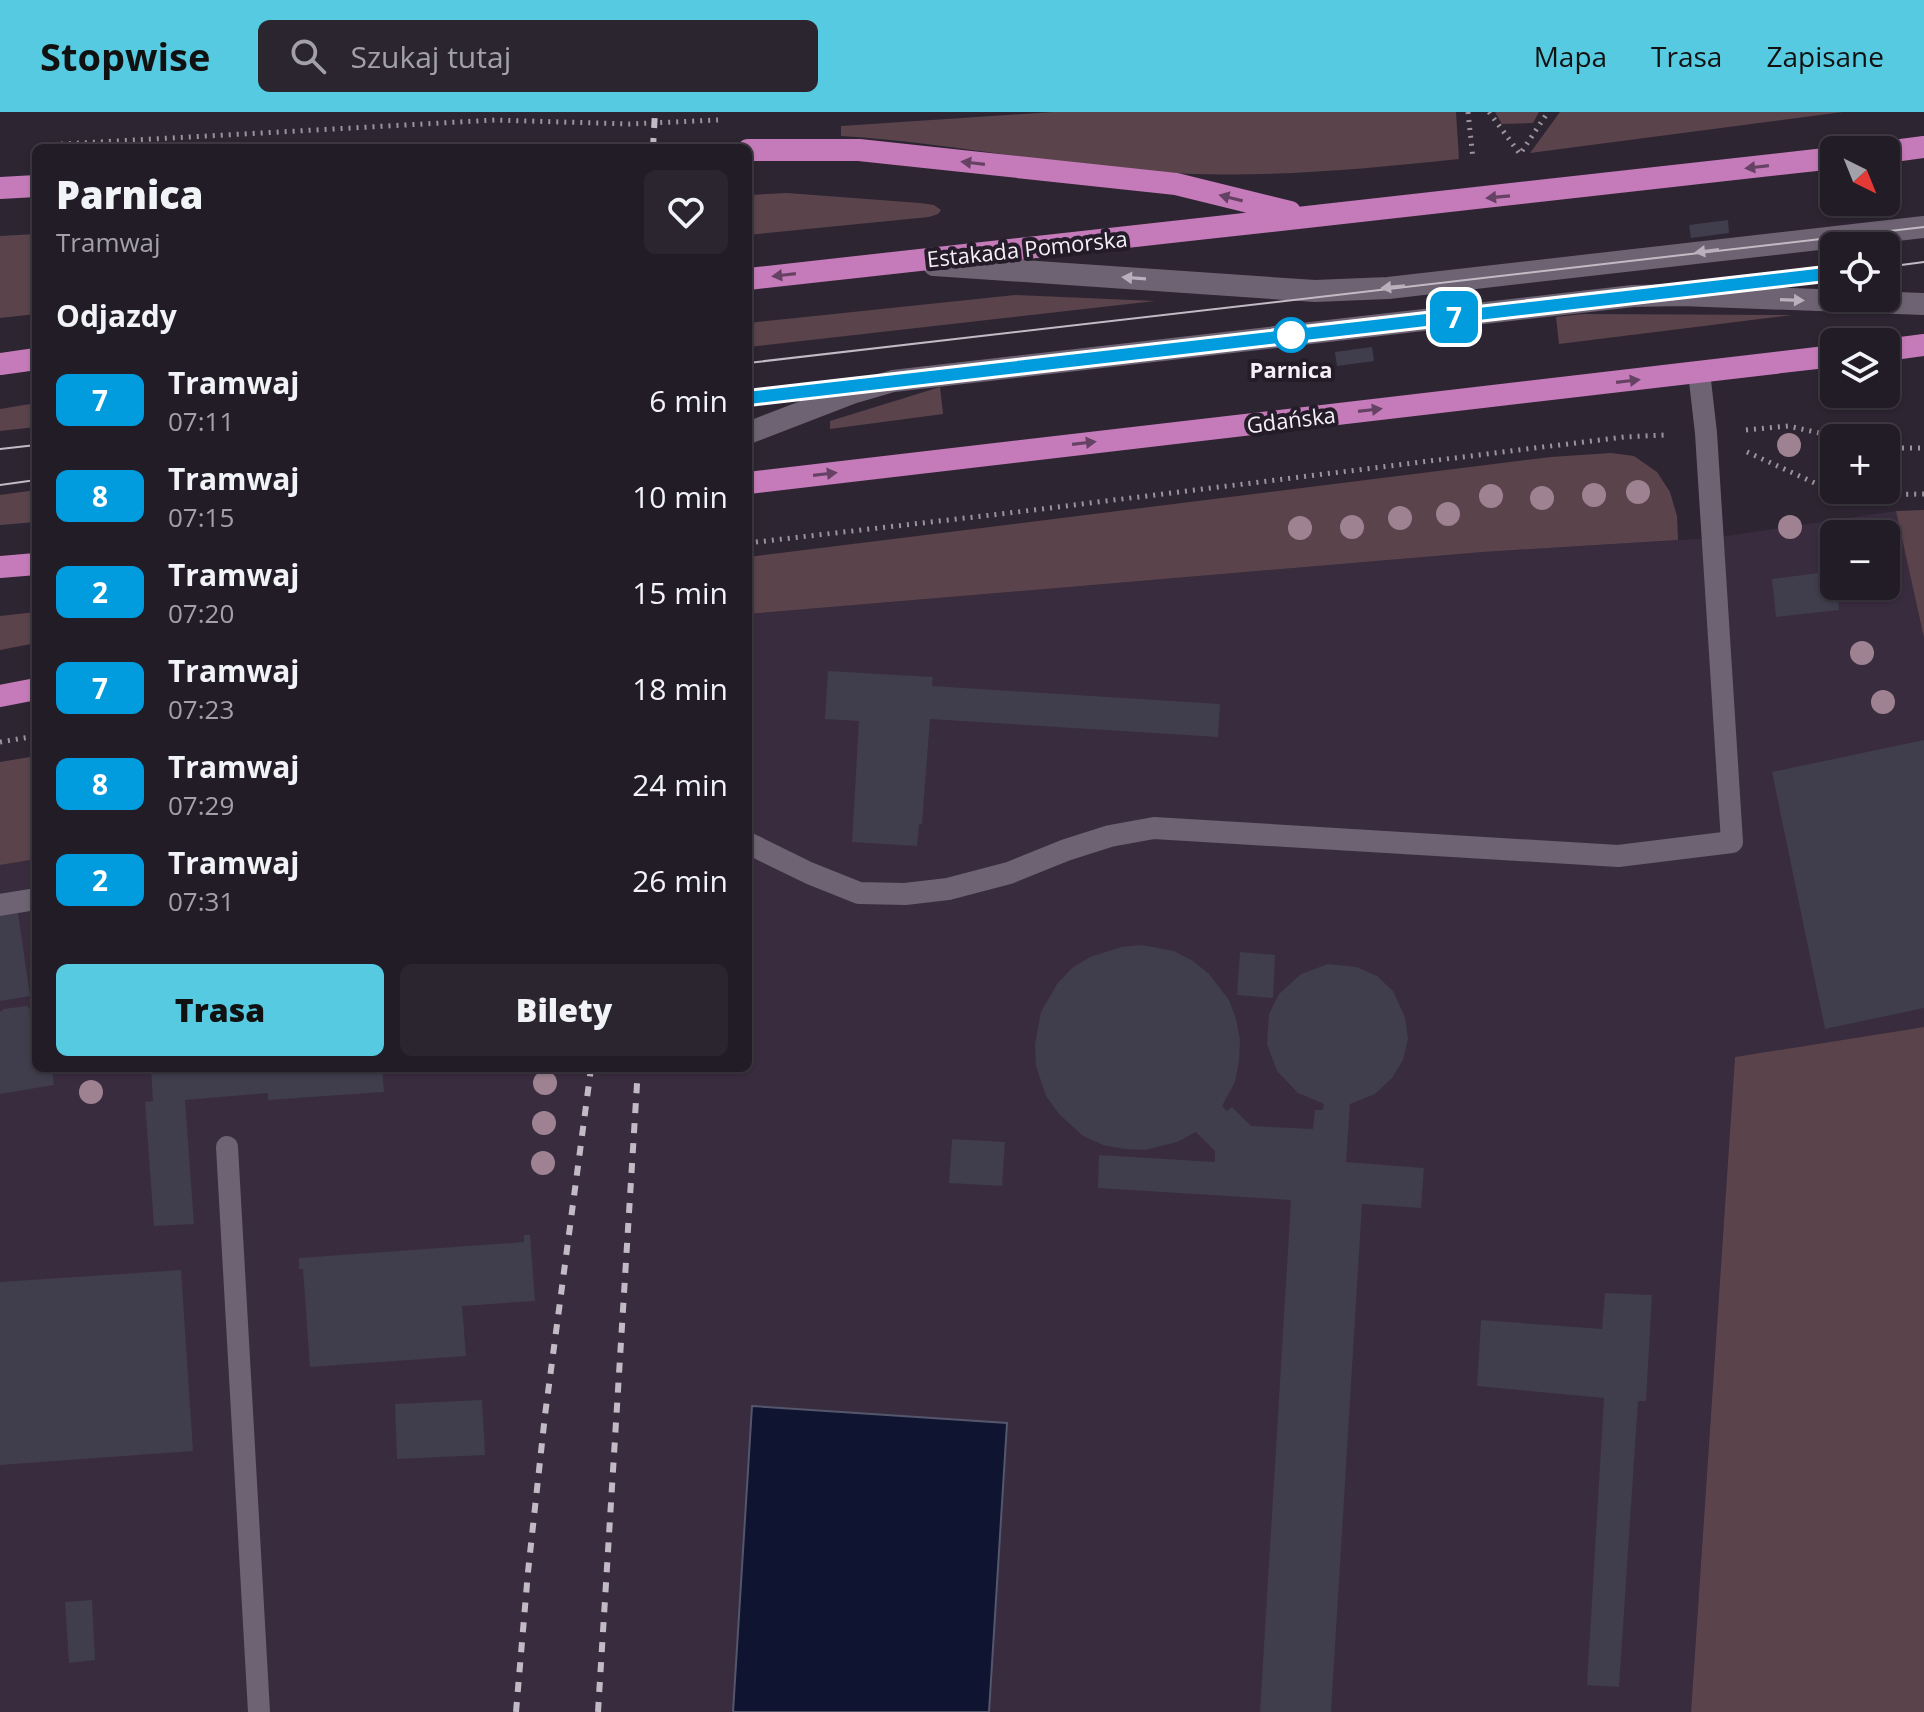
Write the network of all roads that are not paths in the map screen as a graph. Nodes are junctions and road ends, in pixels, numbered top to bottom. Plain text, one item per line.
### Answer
1 (1924, 147) edge
2 (752, 150) edge
3 (1900, 150) edge
4 (1820, 160) edge
5 (32, 186) edge
6 (0, 188) edge
7 (1306, 216) junction
8 (1924, 227) edge
9 (841, 269) junction
10 (752, 279) edge
11 (1924, 304) edge
12 (1924, 345) edge
13 (1900, 348) edge
14 (1820, 358) edge
15 (32, 360) edge
16 (0, 364) edge
17 (1699, 372) junction
18 (752, 431) edge
19 (752, 483) edge
20 (32, 564) edge
21 (0, 567) edge
22 (32, 690) edge
23 (0, 696) edge
24 (752, 845) edge
25 (32, 900) edge
26 (0, 905) edge
27 (227, 1147) dead end
28 (259, 1712) edge

1 - 3 main road
7 -> 2 main road
4 -> 7 main road
5 - 6 main road
7 - 9 main road, Estakada Pomorska
8 -> 9 lane
9 -> 10 main road, Estakada Pomorska
18 -> 11 lane
12 - 13 main road
14 - 17 main road, Gdańska
15 - 16 main road
19 -> 17 main road, Gdańska
17 - 24 lane
20 - 21 main road
22 - 23 main road
25 - 26 lane
27 - 28 lane

